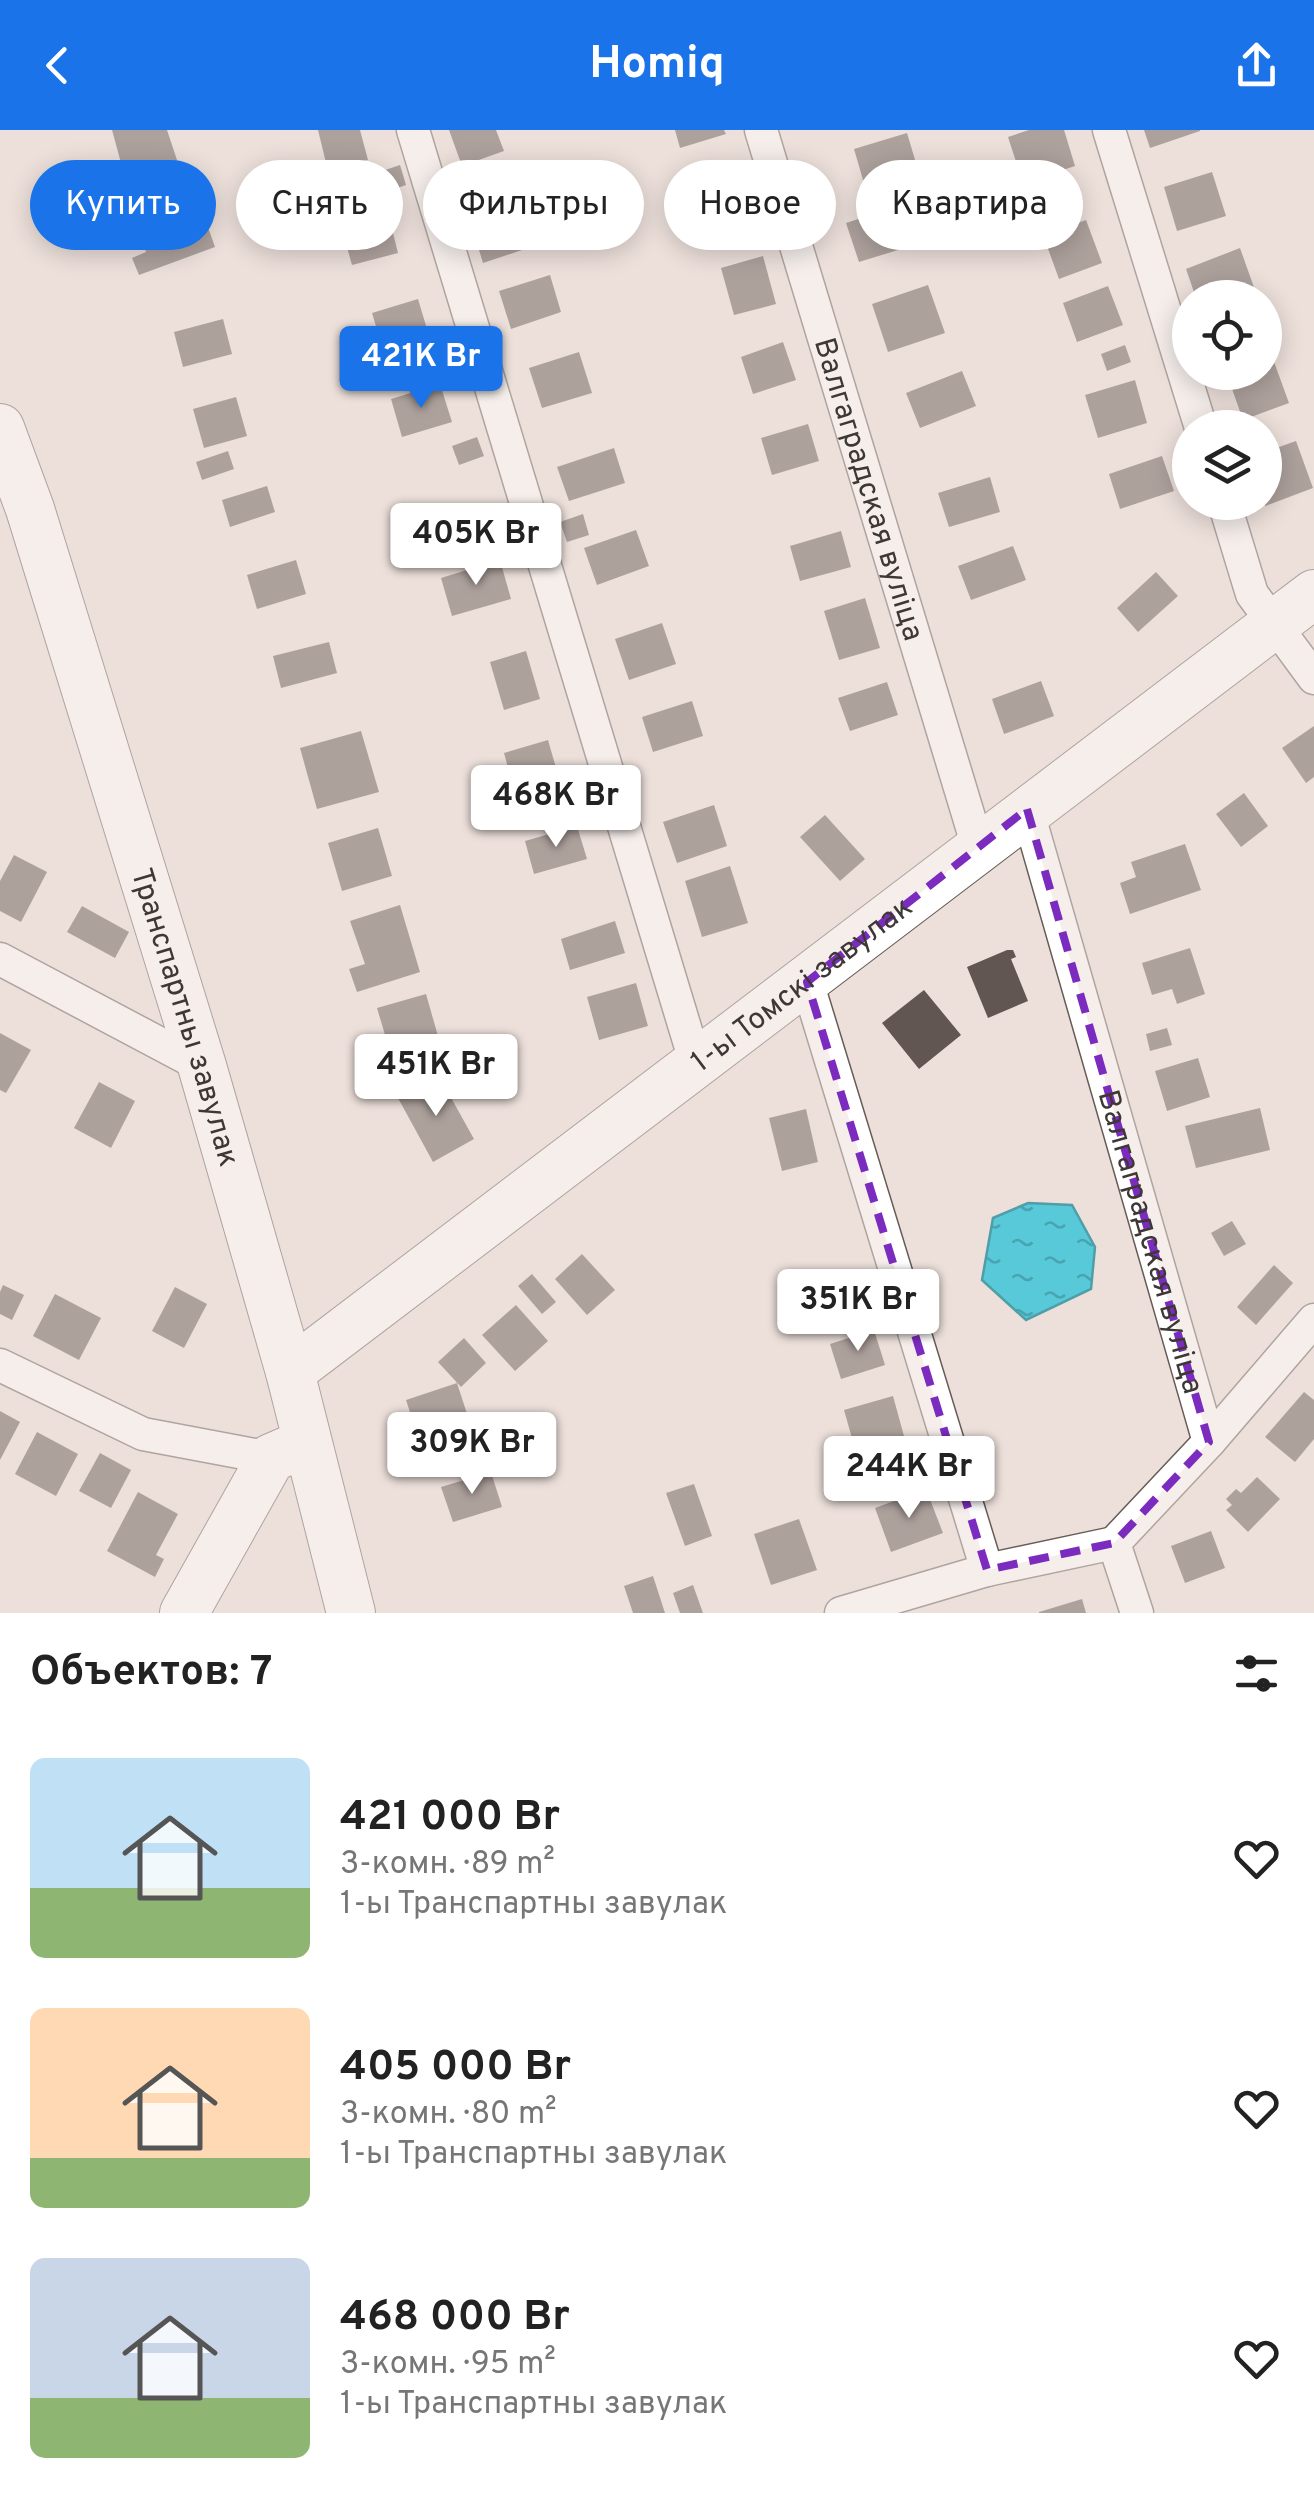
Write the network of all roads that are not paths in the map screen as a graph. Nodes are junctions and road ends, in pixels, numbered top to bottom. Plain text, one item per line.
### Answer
1 (413, 130) edge
2 (761, 130) edge
3 (1109, 130) edge
4 (1195, 410) edge
5 (0, 429) edge
6 (1229, 520) edge
7 (1314, 594) edge
8 (1272, 625) junction
9 (1314, 678) edge
10 (1028, 809) junction
11 (978, 847) junction
12 (0, 958) edge
13 (807, 982) junction
14 (696, 1064) junction
15 (202, 1066) junction
16 (1314, 1320) edge
17 (0, 1366) edge
18 (290, 1372) junction
19 (1210, 1442) junction
20 (289, 1450) junction
21 (1114, 1542) junction
22 (987, 1570) junction
23 (184, 1613) edge
24 (351, 1613) edge
25 (841, 1613) edge
26 (1136, 1613) edge

1 - 14 street
2 - 11 street, Валгаградская вуліца
3 - 4 street
5 - 15 street, Транспартны завулак
6 - 8 street
7 - 8 street, 1-ы Томскі завулак
8 - 9 street
8 - 10 street, 1-ы Томскі завулак
10 - 11 street, 1-ы Томскі завулак
10 - 19 street, Валгаградская вуліца
11 - 13 street, 1-ы Томскі завулак
12 - 15 street
13 - 14 street, 1-ы Томскі завулак
13 - 22 street
14 - 18 street, 1-ы Томскі завулак
15 - 18 street, Транспартны завулак
16 - 19 street
17 - 20 street
18 - 20 street, Транспартны завулак
19 - 21 street
20 - 23 street
20 - 24 street, Транспартны завулак
21 - 22 street
21 - 26 street
22 - 25 street

